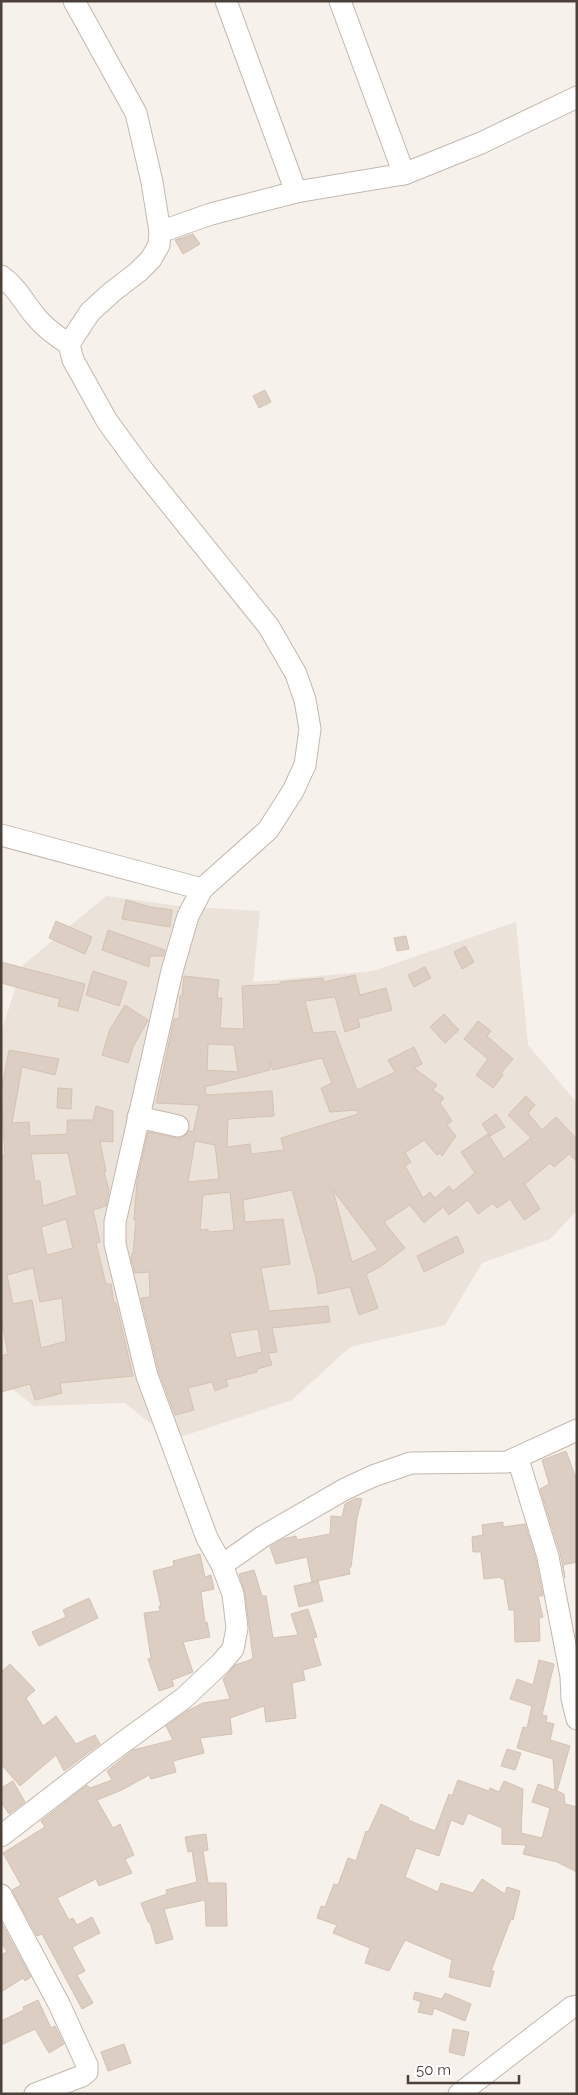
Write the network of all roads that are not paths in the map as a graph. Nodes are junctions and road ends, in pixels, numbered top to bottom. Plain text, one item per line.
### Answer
1 (74, 1) edge
2 (226, 1) edge
3 (340, 1) edge
4 (577, 97) edge
5 (404, 174) junction
6 (296, 192) junction
7 (160, 232) junction
8 (1, 276) edge
9 (69, 344) junction
10 (1, 835) edge
11 (202, 889) junction
12 (138, 1117) junction
13 (178, 1126) dead end
14 (577, 1430) edge
15 (518, 1458) junction
16 (222, 1564) junction
17 (577, 1719) edge
18 (1, 1836) edge
19 (1, 1895) edge
20 (577, 2006) edge
21 (35, 2094) edge
22 (459, 2094) edge

1 - 7 street
2 - 6 street
3 - 5 street
4 - 5 street
5 - 6 street
6 - 7 street
7 - 9 street
8 - 9 street
9 - 11 street
10 - 11 street
11 - 12 street
12 - 13 street
12 - 16 street
14 - 15 street
15 - 16 street
15 - 17 street
16 - 18 street
19 - 21 street
20 - 22 street

